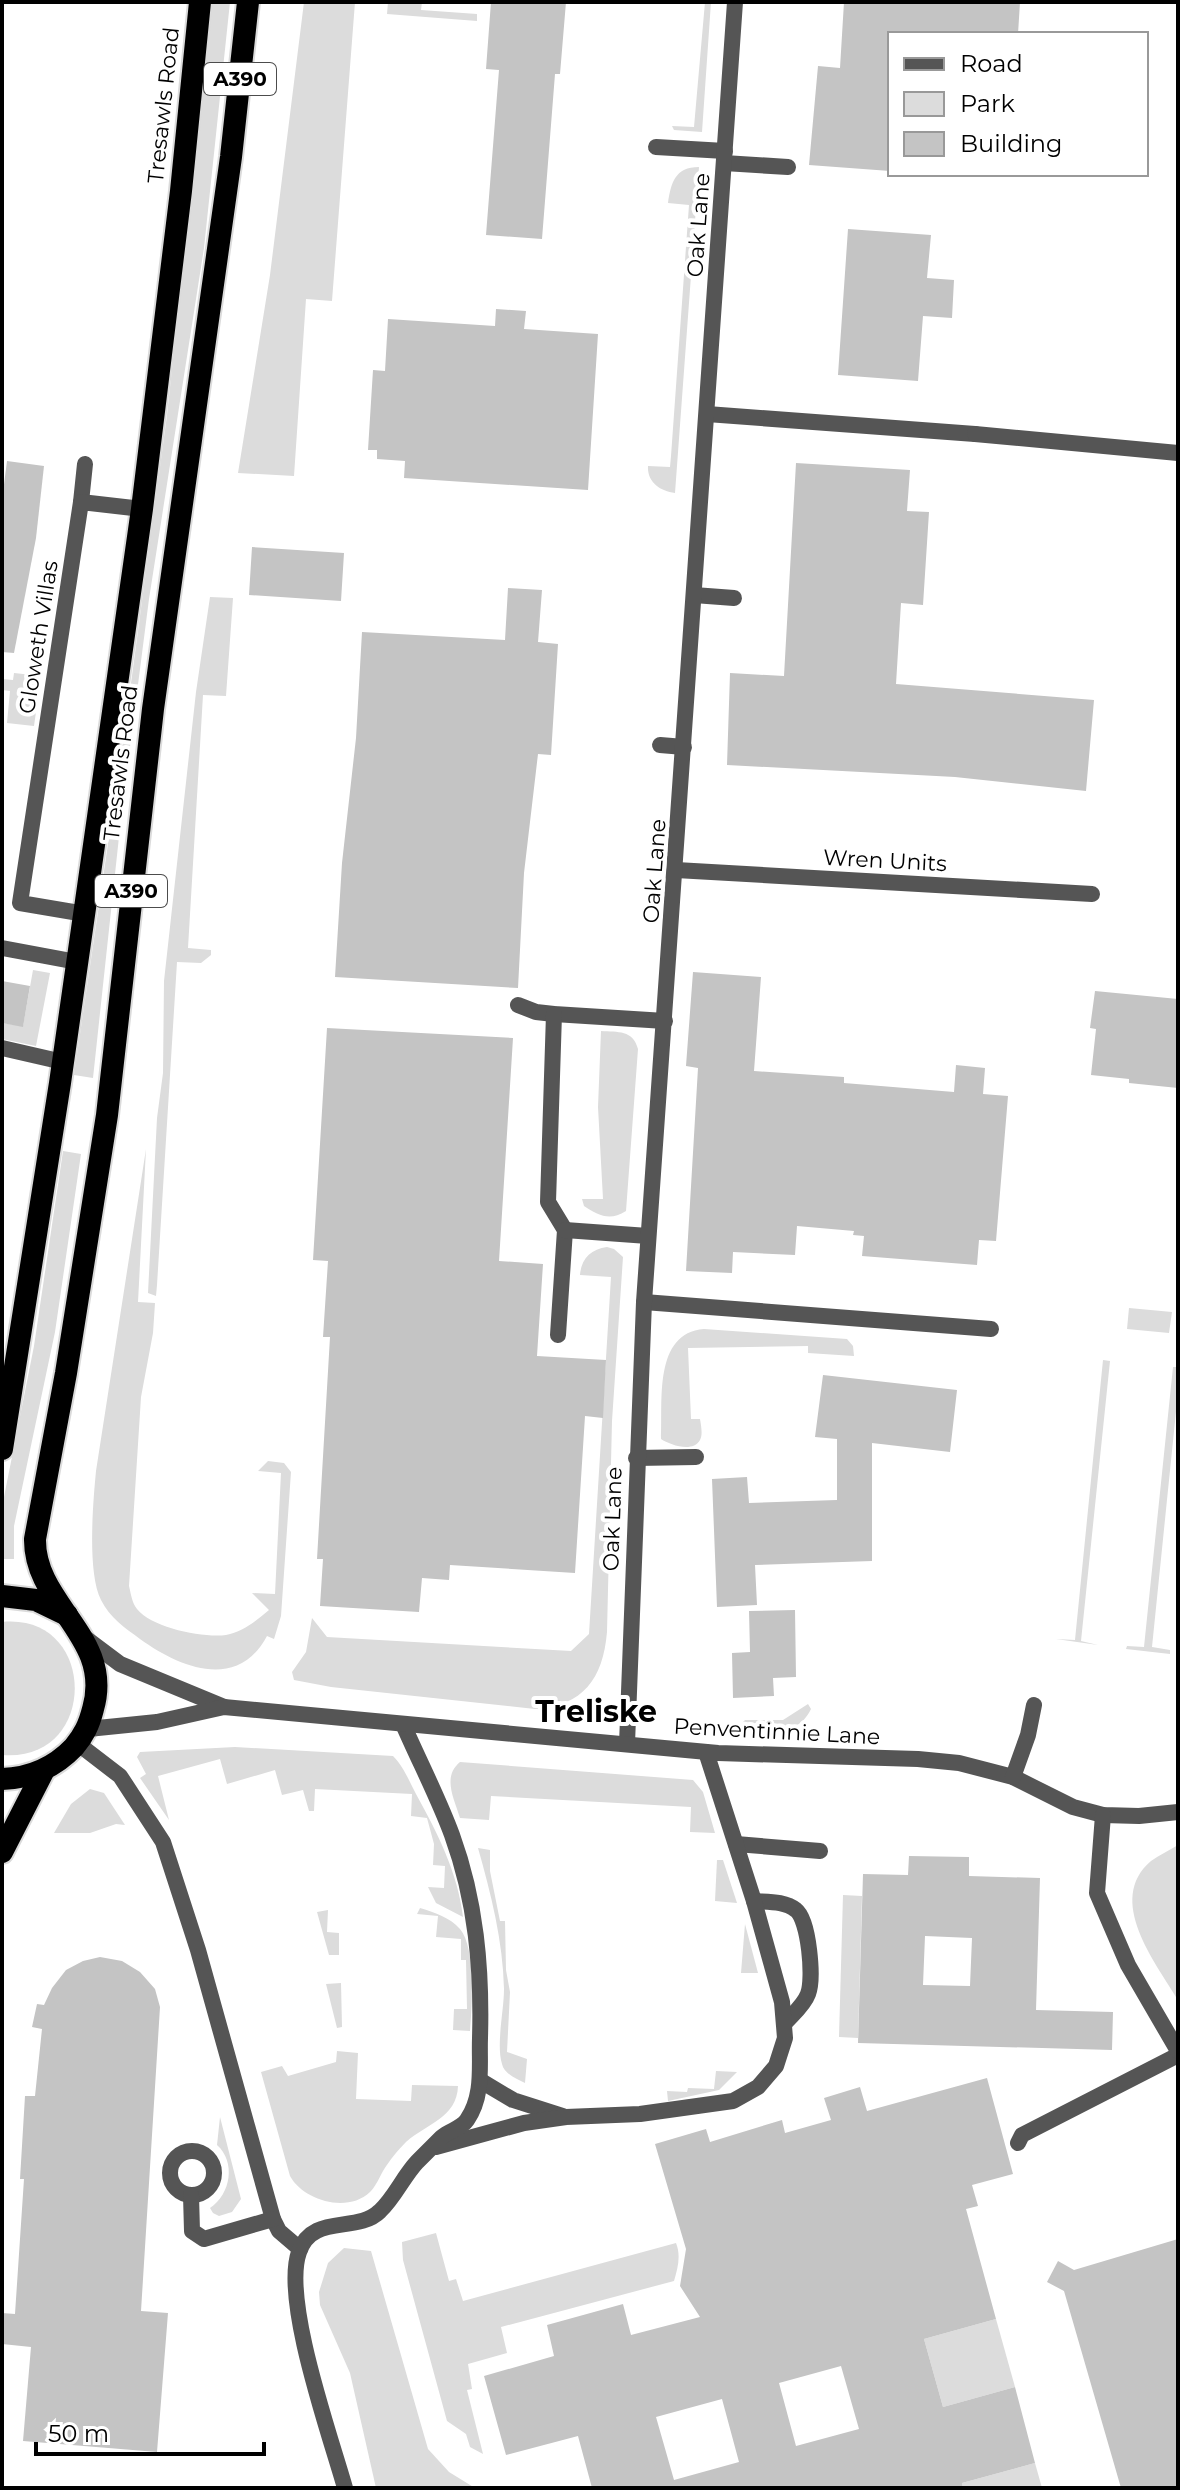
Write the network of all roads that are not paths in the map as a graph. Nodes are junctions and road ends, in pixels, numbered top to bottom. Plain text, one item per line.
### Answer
1 (200, 2) edge
2 (248, 2) edge
3 (735, 2) edge
4 (656, 147) dead end
5 (725, 157) junction
6 (788, 167) dead end
7 (707, 414) junction
8 (1178, 453) edge
9 (85, 464) dead end
10 (81, 502) junction
11 (142, 509) junction
12 (694, 595) junction
13 (734, 598) dead end
14 (660, 745) dead end
15 (684, 747) junction
16 (676, 870) junction
17 (1092, 894) dead end
18 (85, 914) junction
19 (2, 948) edge
20 (77, 962) junction
21 (518, 1005) dead end
22 (554, 1014) junction
23 (665, 1021) junction
24 (2, 1048) edge
25 (63, 1062) junction
26 (565, 1230) junction
27 (648, 1236) junction
28 (644, 1302) junction
29 (991, 1329) dead end
30 (558, 1335) dead end
31 (2, 1449) edge
32 (696, 1457) dead end
33 (636, 1458) junction
34 (2, 1596) edge
35 (68, 1615) junction
36 (82, 1636) junction
37 (1034, 1705) dead end
38 (224, 1707) junction
39 (403, 1724) junction
40 (83, 1736) junction
41 (627, 1744) junction
42 (706, 1752) junction
43 (44, 1770) junction
44 (1013, 1777) junction
45 (2, 1779) edge
46 (1178, 1812) edge
47 (1103, 1815) junction
48 (736, 1844) junction
49 (820, 1851) dead end
50 (2, 1852) edge
51 (754, 1901) junction
52 (785, 2023) junction
53 (1178, 2053) edge
54 (481, 2081) junction
55 (566, 2117) junction
56 (1018, 2143) dead end
57 (433, 2148) junction
58 (191, 2195) dead end
59 (273, 2219) junction
60 (300, 2249) junction
61 (345, 2488) edge

1 - 11 highway, Tresawls Road / A390
2 - 35 highway, Tresawls Road / A390
3 - 5 street, Oak Lane
4 - 5 street
5 - 6 street
5 - 7 street, Oak Lane
7 - 8 street
7 - 12 street, Oak Lane
9 - 10 street, Gloweth Villas
10 - 11 street
10 - 18 street, Gloweth Villas
11 - 18 highway, Tresawls Road / A390
12 - 13 street
12 - 15 street, Oak Lane
14 - 15 street
15 - 16 street, Oak Lane
16 - 17 street, Wren Units
16 - 23 street, Oak Lane
18 - 20 highway, Tresawls Road / A390
19 - 20 street
20 - 25 highway, Tresawls Road / A390
21 - 22 street
22 - 23 street
22 - 26 street
23 - 27 street, Oak Lane
24 - 25 street
25 - 31 highway, Tresawls Road / A390
26 - 27 street
26 - 30 street
27 - 28 street, Oak Lane
28 - 29 street
28 - 33 street, Oak Lane
32 - 33 street
33 - 41 street, Oak Lane
34 - 35 highway
35 - 36 highway, A390
36 - 38 street, Penventinnie Lane
36 - 40 highway, A390
37 - 44 street
38 - 39 street, Penventinnie Lane
38 - 40 street, Penventinnie Lane
39 - 41 street, Penventinnie Lane
39 - 54 street
40 - 43 highway
40 - 59 street
41 - 42 street, Penventinnie Lane
42 - 44 street, Penventinnie Lane
42 - 48 street
43 - 45 highway
43 - 50 highway
44 - 47 street, Penventinnie Lane
46 - 47 street, Penventinnie Lane
47 - 53 street
48 - 49 street
48 - 51 street
51 - 52 street
51 - 52 street
52 - 55 street
53 - 56 street
54 - 55 street
54 - 57 street
55 - 57 street
57 - 60 street
58 - 59 street
59 - 60 street
60 - 61 street

